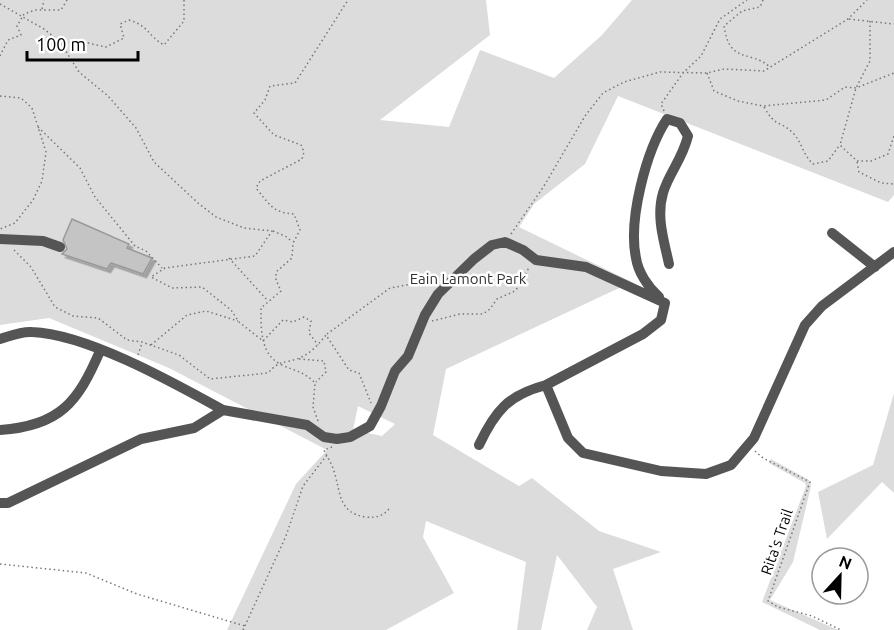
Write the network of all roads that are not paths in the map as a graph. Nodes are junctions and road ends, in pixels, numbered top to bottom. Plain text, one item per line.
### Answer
1 (832, 233) dead end
2 (1, 236) edge
3 (60, 247) dead end
4 (894, 252) edge
5 (669, 264) dead end
6 (874, 267) junction
7 (665, 303) junction
8 (0, 339) edge
9 (100, 351) junction
10 (546, 385) junction
11 (224, 410) junction
12 (0, 430) edge
13 (479, 446) dead end
14 (0, 502) edge

1 - 6 street
2 - 3 street
4 - 6 street
5 - 7 street
6 - 10 street
7 - 10 street
7 - 11 street
8 - 9 street
9 - 11 street
9 - 12 street
10 - 13 street
11 - 14 street

